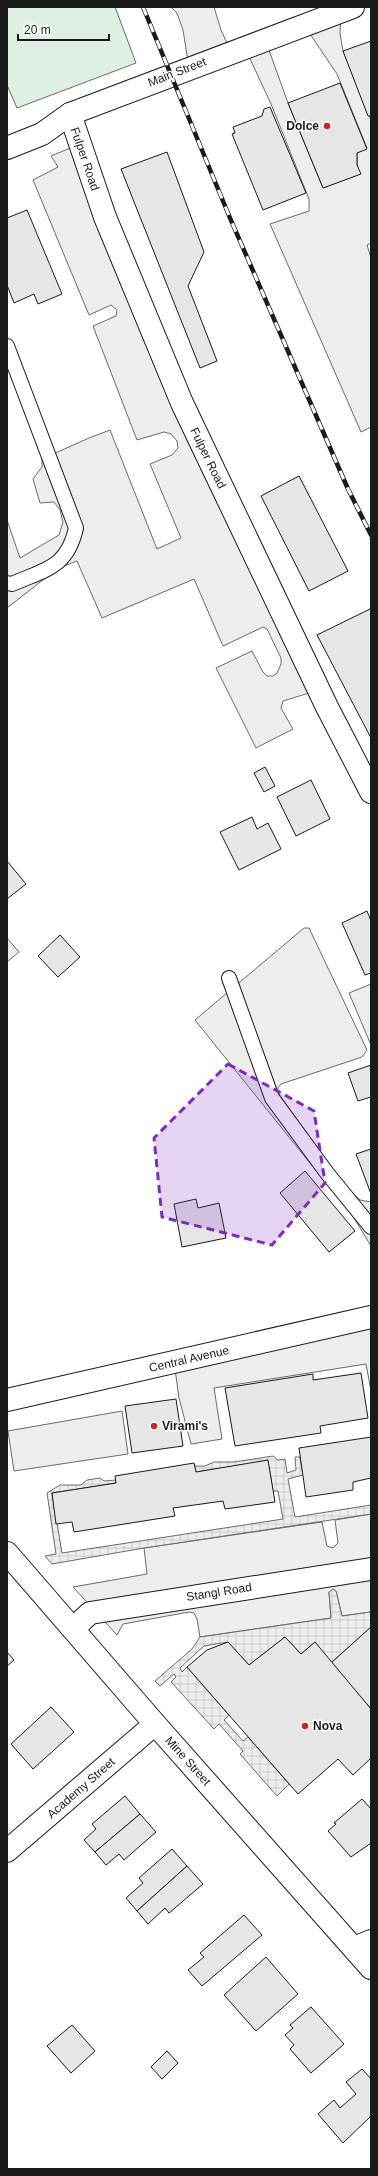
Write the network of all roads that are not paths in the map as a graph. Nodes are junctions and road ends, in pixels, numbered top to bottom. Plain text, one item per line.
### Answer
1 (353, 7) edge
2 (70, 114) junction
3 (7, 148) edge
4 (7, 346) edge
5 (7, 583) edge
6 (371, 792) edge
7 (229, 978) dead end
8 (371, 1227) edge
9 (371, 1317) edge
10 (7, 1400) edge
11 (7, 1553) edge
12 (371, 1569) edge
13 (73, 1629) junction
14 (155, 1724) junction
15 (7, 1851) edge
16 (362, 1944) edge
17 (371, 1968) edge

1 - 2 street, Main Street
2 - 3 street, Main Street
2 - 6 street, Fulper Road
4 - 5 lane
7 - 8 lane
9 - 10 street, Central Avenue
11 - 13 street, Mine Street
12 - 13 street, Stangl Road
13 - 14 street, Mine Street
14 - 15 street, Academy Street
14 - 16 street, Mine Street
16 - 17 street, Mine Street

